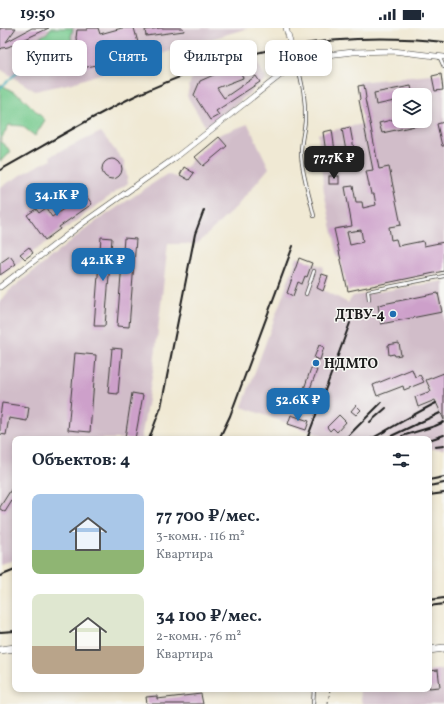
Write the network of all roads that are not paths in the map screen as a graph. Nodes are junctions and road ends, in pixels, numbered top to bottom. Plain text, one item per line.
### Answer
1 (286, 28) edge
2 (289, 40) edge
3 (332, 54) edge
4 (441, 57) edge
5 (444, 67) edge
6 (279, 76) edge
7 (300, 76) edge
8 (314, 216) dead end
9 (314, 271) dead end
10 (444, 276) edge
11 (0, 287) edge
12 (306, 294) dead end
13 (369, 299) dead end
14 (12, 648) edge
15 (444, 648) edge
16 (0, 650) edge
17 (432, 650) edge
18 (314, 692) edge
19 (313, 704) edge

1 - 2 street
3 - 4 street
4 - 5 lane
6 - 11 street
7 - 8 lane
9 - 12 lane
10 - 13 lane
14 - 16 street
15 - 17 street
18 - 19 lane

